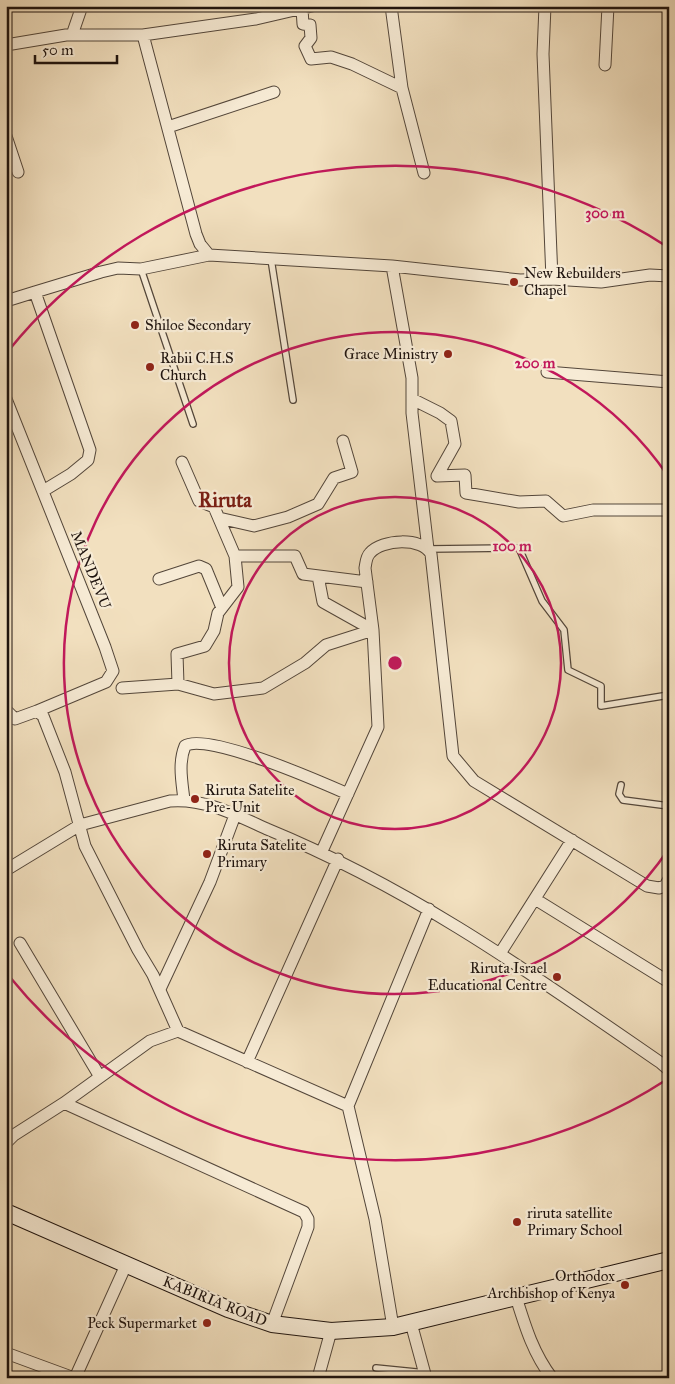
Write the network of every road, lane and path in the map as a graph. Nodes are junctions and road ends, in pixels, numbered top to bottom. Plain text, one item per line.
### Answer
1 (82, 6) edge
2 (391, 6) edge
3 (545, 6) edge
4 (608, 6) edge
5 (307, 8) edge
6 (72, 35) junction
7 (143, 35) junction
8 (6, 45) edge
9 (605, 65) dead end
10 (402, 88) junction
11 (274, 92) dead end
12 (168, 127) junction
13 (6, 136) edge
14 (18, 172) dead end
15 (424, 173) dead end
16 (209, 255) junction
17 (271, 260) junction
18 (392, 266) junction
19 (141, 269) junction
20 (669, 276) edge
21 (552, 279) junction
22 (35, 292) junction
23 (6, 301) edge
24 (547, 372) dead end
25 (669, 382) edge
26 (6, 399) edge
27 (412, 399) junction
28 (293, 400) dead end
29 (193, 424) dead end
30 (342, 441) dead end
31 (182, 462) dead end
32 (43, 491) junction
33 (669, 510) edge
34 (219, 518) junction
35 (428, 549) junction
36 (235, 556) junction
37 (318, 576) junction
38 (160, 579) dead end
39 (367, 582) junction
40 (222, 608) junction
41 (373, 630) junction
42 (178, 684) junction
43 (122, 688) dead end
44 (669, 695) edge
45 (6, 710) edge
46 (37, 711) junction
47 (621, 785) dead end
48 (348, 794) junction
49 (184, 800) junction
50 (669, 806) edge
51 (235, 815) junction
52 (80, 825) junction
53 (572, 840) junction
54 (322, 852) junction
55 (338, 859) junction
56 (6, 870) edge
57 (669, 879) edge
58 (535, 899) junction
59 (429, 909) junction
60 (20, 943) dead end
61 (501, 952) junction
62 (669, 982) edge
63 (160, 989) junction
64 (178, 1031) junction
65 (247, 1062) junction
66 (669, 1070) edge
67 (100, 1077) junction
68 (64, 1103) junction
69 (348, 1106) junction
70 (7, 1140) edge
71 (6, 1212) edge
72 (669, 1260) edge
73 (126, 1265) junction
74 (516, 1297) junction
75 (411, 1323) junction
76 (272, 1324) junction
77 (392, 1327) junction
78 (331, 1330) junction
79 (6, 1353) edge
80 (376, 1368) dead end
81 (426, 1375) edge
82 (75, 1378) edge
83 (318, 1378) edge
84 (552, 1378) edge

1 - 6 street
2 - 10 street
3 - 21 street
4 - 9 street
5 - 7 street
5 - 10 street
6 - 7 street
6 - 8 street
7 - 12 street
10 - 15 street
11 - 12 street
12 - 16 street
13 - 14 street
16 - 17 street
16 - 19 street
17 - 18 street
17 - 28 lane
18 - 21 street
18 - 27 street
19 - 22 street
19 - 29 lane
20 - 21 street
22 - 23 street
22 - 32 street
24 - 25 street
26 - 32 street, MANDEVU
27 - 33 street
27 - 35 street
30 - 34 street
31 - 34 street
32 - 46 street, MANDEVU
34 - 36 street
35 - 39 street
35 - 44 lane
35 - 53 street
36 - 37 street
36 - 40 street
37 - 39 street
37 - 41 street
38 - 40 street
39 - 41 street
40 - 42 street
41 - 42 street
41 - 48 street
42 - 43 street
45 - 46 street
46 - 52 street
47 - 50 lane
48 - 49 street
48 - 54 street
49 - 51 street
49 - 52 street
51 - 54 street
51 - 63 street
52 - 56 street
52 - 63 street
53 - 57 street
53 - 58 street
54 - 55 street
55 - 59 street
55 - 65 street
58 - 61 street
58 - 62 street
59 - 61 street
59 - 69 street
60 - 67 street
61 - 66 street
63 - 64 street
64 - 65 street
64 - 67 street
65 - 69 street
67 - 68 street
68 - 70 street
68 - 76 street
69 - 77 street
71 - 73 main road, KABIRIA ROAD
72 - 74 main road, KABIRIA ROAD
73 - 76 main road, KABIRIA ROAD
73 - 82 street
74 - 75 main road, KABIRIA ROAD
74 - 84 street
75 - 77 main road, KABIRIA ROAD
75 - 81 street
76 - 78 main road, KABIRIA ROAD
77 - 78 main road, KABIRIA ROAD
78 - 83 street
79 - 82 street
80 - 81 lane

